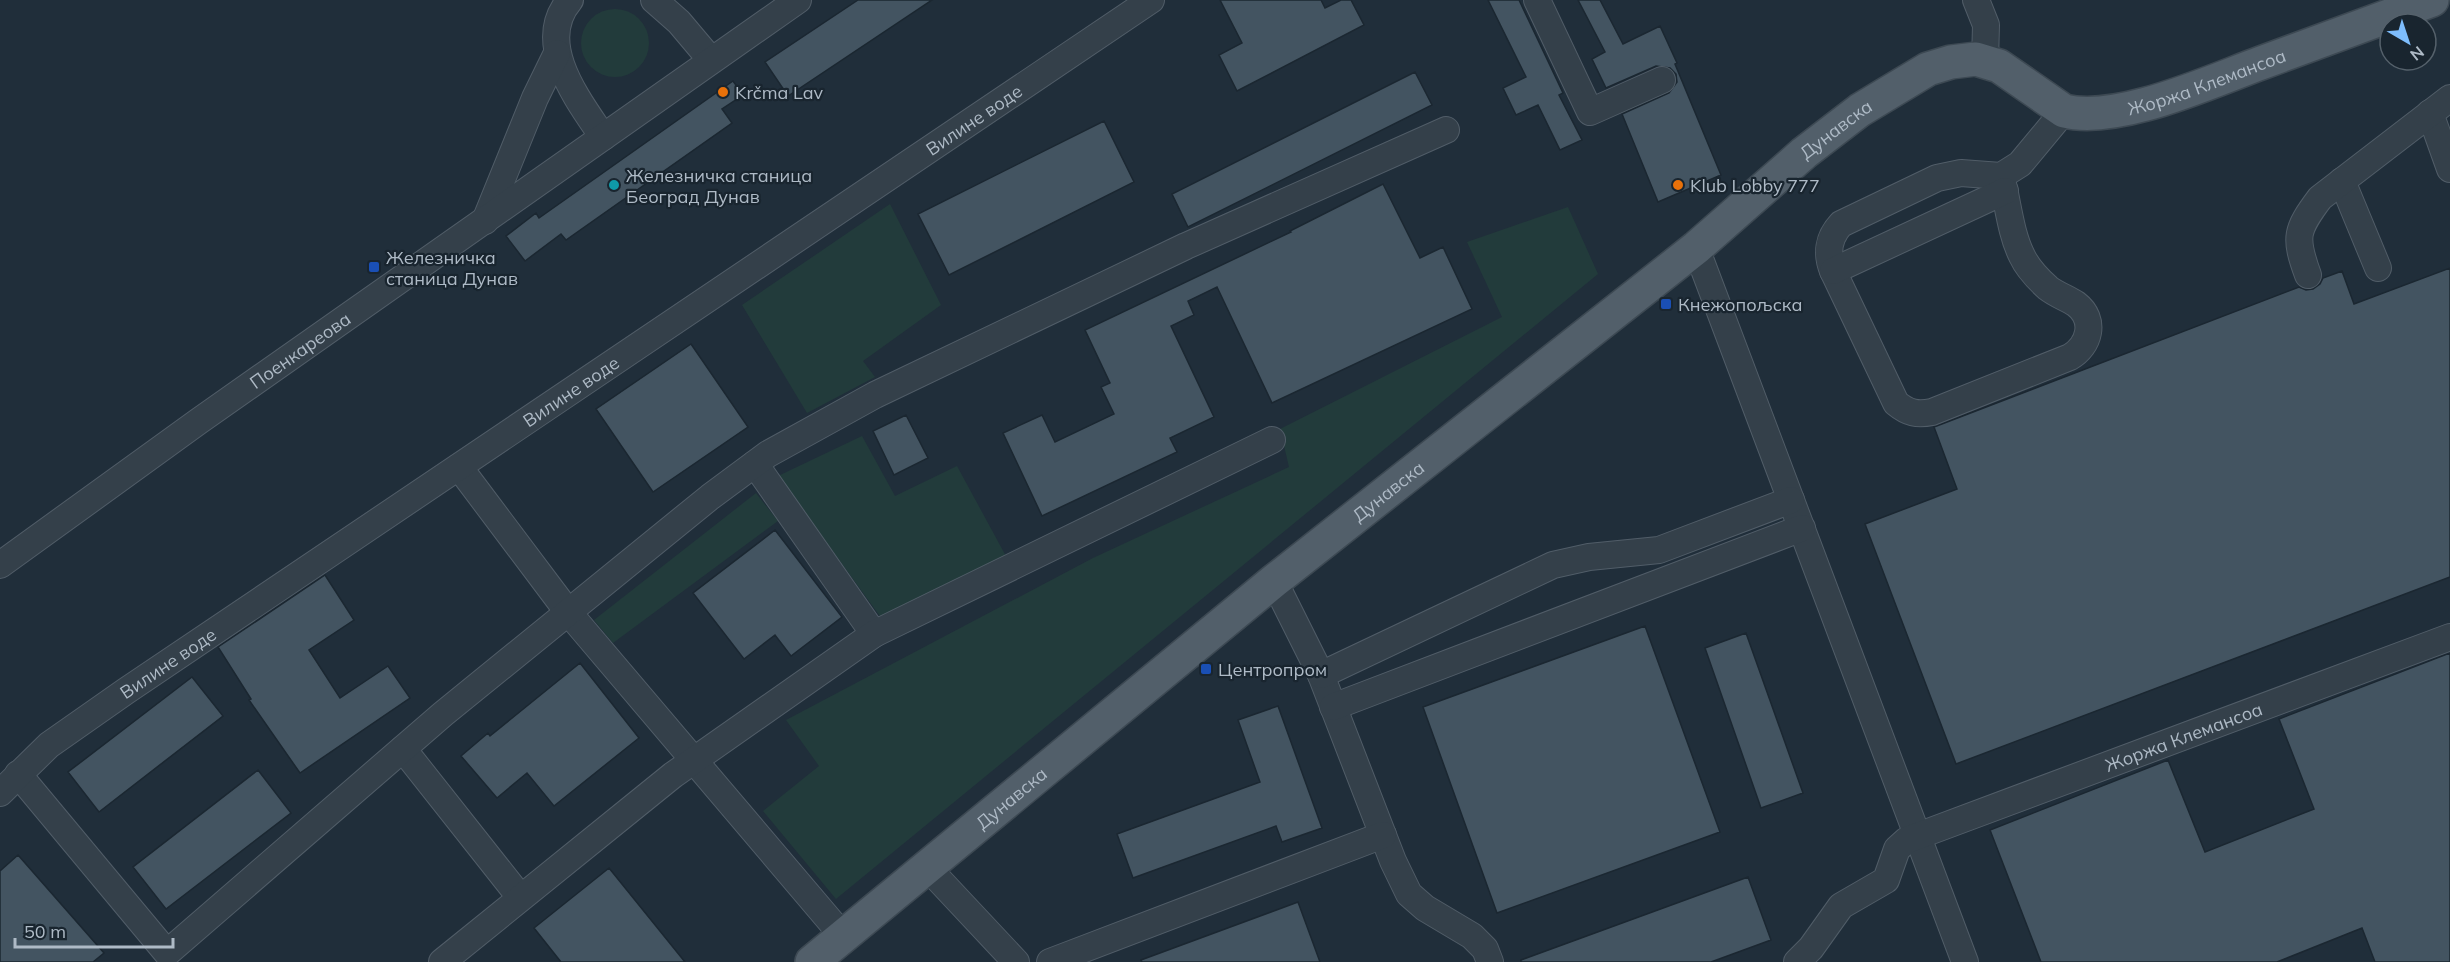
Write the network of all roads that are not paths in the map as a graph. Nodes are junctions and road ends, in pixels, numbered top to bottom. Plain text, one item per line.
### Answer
1 (570, 0) edge
2 (654, 0) edge
3 (798, 0) edge
4 (1151, 0) edge
5 (1538, 0) edge
6 (1976, 0) edge
7 (2432, 0) edge
8 (557, 52) junction
9 (711, 60) junction
10 (1985, 61) junction
11 (1662, 80) dead end
12 (2440, 106) edge
13 (2064, 111) junction
14 (1446, 130) dead end
15 (603, 137) junction
16 (2450, 169) edge
17 (2342, 181) junction
18 (2003, 183) junction
19 (485, 221) junction
20 (1695, 248) junction
21 (2378, 268) dead end
22 (1833, 271) junction
23 (2308, 275) dead end
24 (1272, 440) dead end
25 (754, 464) junction
26 (459, 467) junction
27 (1791, 500) junction
28 (1802, 528) junction
29 (0, 565) edge
30 (1274, 581) junction
31 (568, 612) junction
32 (874, 634) junction
33 (2450, 637) edge
34 (1321, 675) junction
35 (1333, 707) junction
36 (403, 749) junction
37 (693, 760) junction
38 (18, 774) junction
39 (0, 793) edge
40 (1383, 835) junction
41 (1918, 835) junction
42 (927, 867) junction
43 (520, 897) junction
44 (843, 936) junction
45 (442, 962) edge
46 (812, 962) edge
47 (1016, 962) edge
48 (1050, 962) edge
49 (1490, 962) edge
50 (1797, 962) edge
51 (1965, 962) edge

1 - 8 street
2 - 9 street
3 - 9 street, Поенкареова
4 - 26 street, Вилине воде
5 - 11 street
6 - 10 street
7 - 13 main road, Жоржа Клемансоа
8 - 15 street
8 - 19 street
9 - 15 street, Поенкареова
10 - 13 main road
10 - 20 main road, Дунавска
12 - 16 street
12 - 17 street
13 - 18 street
14 - 25 street
15 - 19 street, Поенкареова
17 - 21 street
17 - 23 street
18 - 22 street
18 - 22 street
18 - 22 street
19 - 29 street, Поенкареова
20 - 27 street
20 - 30 main road, Дунавска
24 - 32 street
25 - 31 street
25 - 32 street
26 - 31 street
26 - 38 street, Вилине воде
27 - 28 street
27 - 34 street
28 - 35 street
28 - 41 street
30 - 34 street
30 - 42 main road, Дунавска
31 - 36 street
31 - 37 street
32 - 37 street
33 - 41 street, Жоржа Клемансоа
34 - 35 street
35 - 40 street
36 - 38 street
36 - 43 street
37 - 43 street
37 - 44 street
38 - 39 street, Вилине воде
40 - 48 street
40 - 49 street
41 - 50 street
41 - 51 street
42 - 44 main road, Дунавска
42 - 47 street
43 - 45 street
44 - 46 main road, Дунавска

